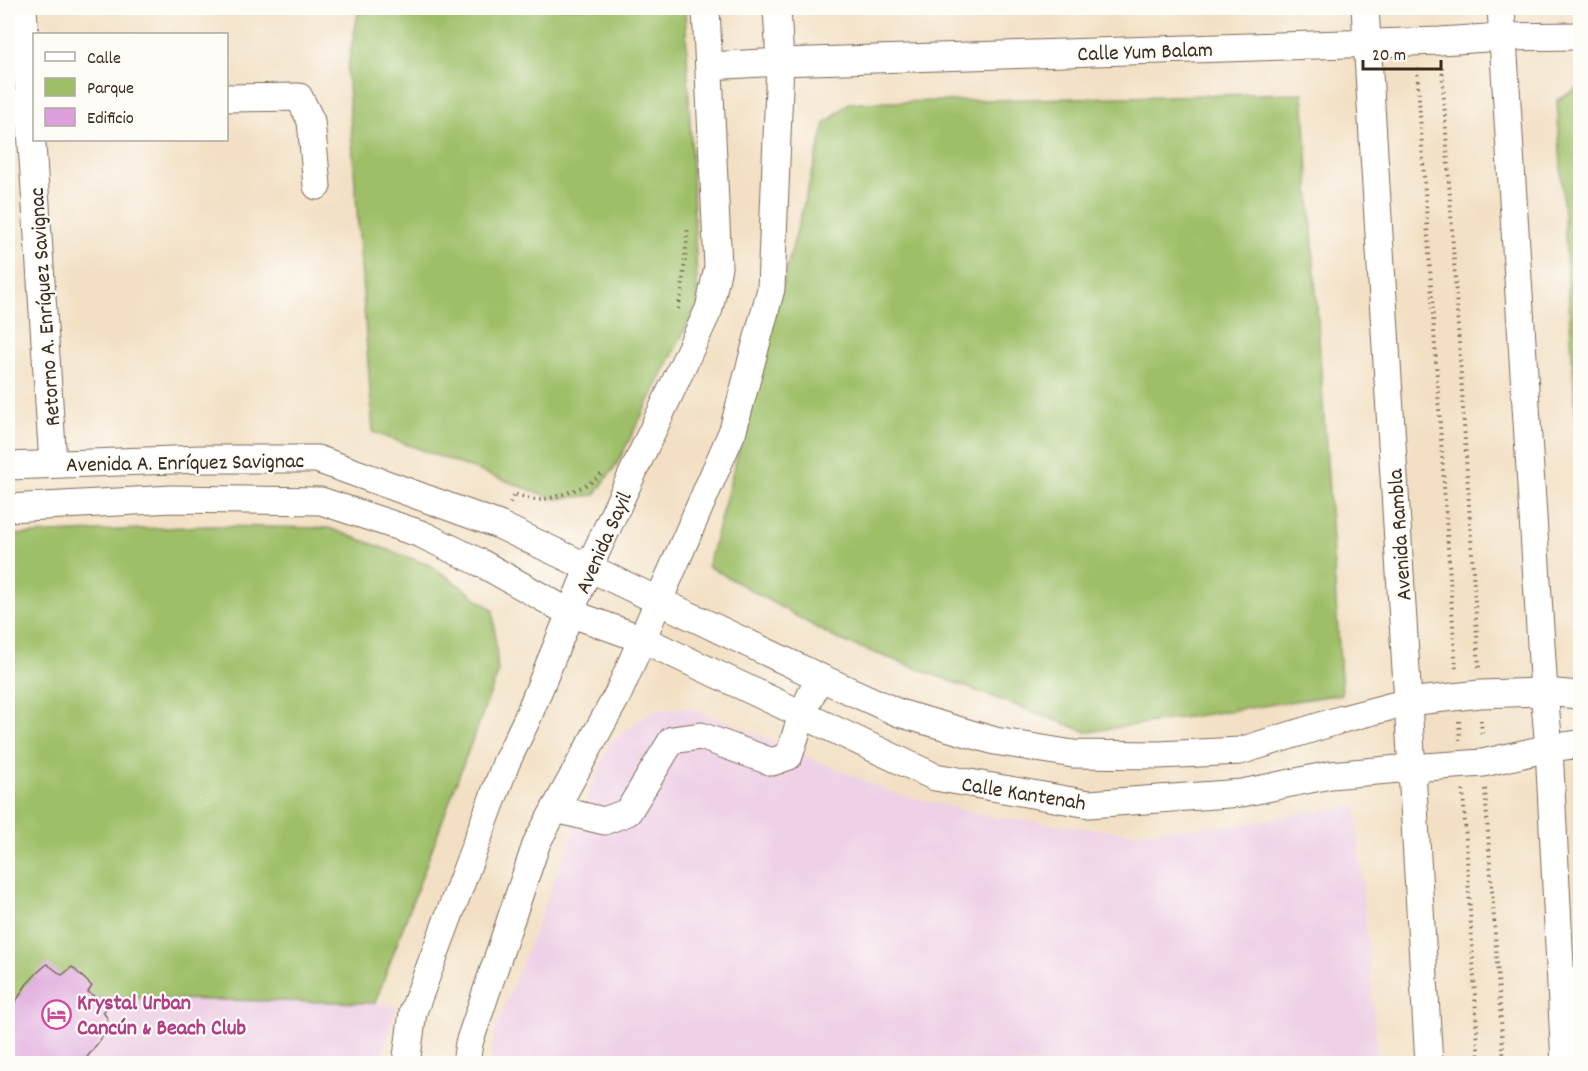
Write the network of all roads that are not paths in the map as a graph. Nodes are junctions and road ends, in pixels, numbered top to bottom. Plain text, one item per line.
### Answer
1 (23, 8) edge
2 (706, 8) edge
3 (777, 8) edge
4 (1365, 8) edge
5 (1501, 8) edge
6 (1581, 36) edge
7 (1503, 37) junction
8 (1367, 43) junction
9 (780, 62) junction
10 (709, 66) junction
11 (228, 98) edge
12 (32, 100) edge
13 (33, 117) edge
14 (34, 141) edge
15 (317, 186) dead end
16 (53, 463) junction
17 (8, 466) edge
18 (8, 508) edge
19 (590, 567) junction
20 (659, 600) junction
21 (570, 613) junction
22 (642, 639) junction
23 (819, 677) junction
24 (1544, 692) junction
25 (1581, 695) edge
26 (1408, 702) junction
27 (802, 715) junction
28 (1581, 744) edge
29 (1549, 748) junction
30 (1240, 751) junction
31 (1411, 768) junction
32 (1242, 793) junction
33 (555, 809) junction
34 (406, 1064) edge
35 (466, 1064) edge
36 (1429, 1064) edge
37 (1565, 1064) edge

1 - 12 street, Retorno A. Enríquez Savignac
2 - 10 street, Avenida Sayil
3 - 9 street
4 - 8 street, Avenida Rambla
5 - 7 street
6 - 7 street, Calle Yum Balam
7 - 8 street, Calle Yum Balam
7 - 24 street
8 - 9 street, Calle Yum Balam
8 - 26 street, Avenida Rambla
9 - 10 street, Calle Yum Balam
9 - 20 street
10 - 19 street, Avenida Sayil
11 - 15 street
12 - 13 street, Retorno A. Enríquez Savignac
14 - 16 street, Retorno A. Enríquez Savignac
16 - 17 street, Avenida A. Enríquez Savignac
16 - 19 street, Avenida A. Enríquez Savignac
18 - 21 street, Avenida A. Enríquez Savignac
19 - 20 street, Avenida A. Enríquez Savignac
19 - 21 street, Avenida Sayil
20 - 22 street
20 - 23 street, Calle Kantenah
21 - 22 street, Calle Kantenah
21 - 34 street, Avenida Sayil
22 - 27 street, Calle Kantenah
22 - 33 street
23 - 27 street
23 - 30 street, Calle Kantenah
24 - 25 street, Calle Kantenah
24 - 26 street, Calle Kantenah
24 - 29 street
26 - 30 street, Calle Kantenah
26 - 31 street, Avenida Rambla
27 - 32 street, Calle Kantenah
27 - 33 street
28 - 29 street, Calle Kantenah
29 - 31 street, Calle Kantenah
29 - 37 street
30 - 32 street
31 - 32 street, Calle Kantenah
31 - 36 street, Avenida Rambla
33 - 35 street

